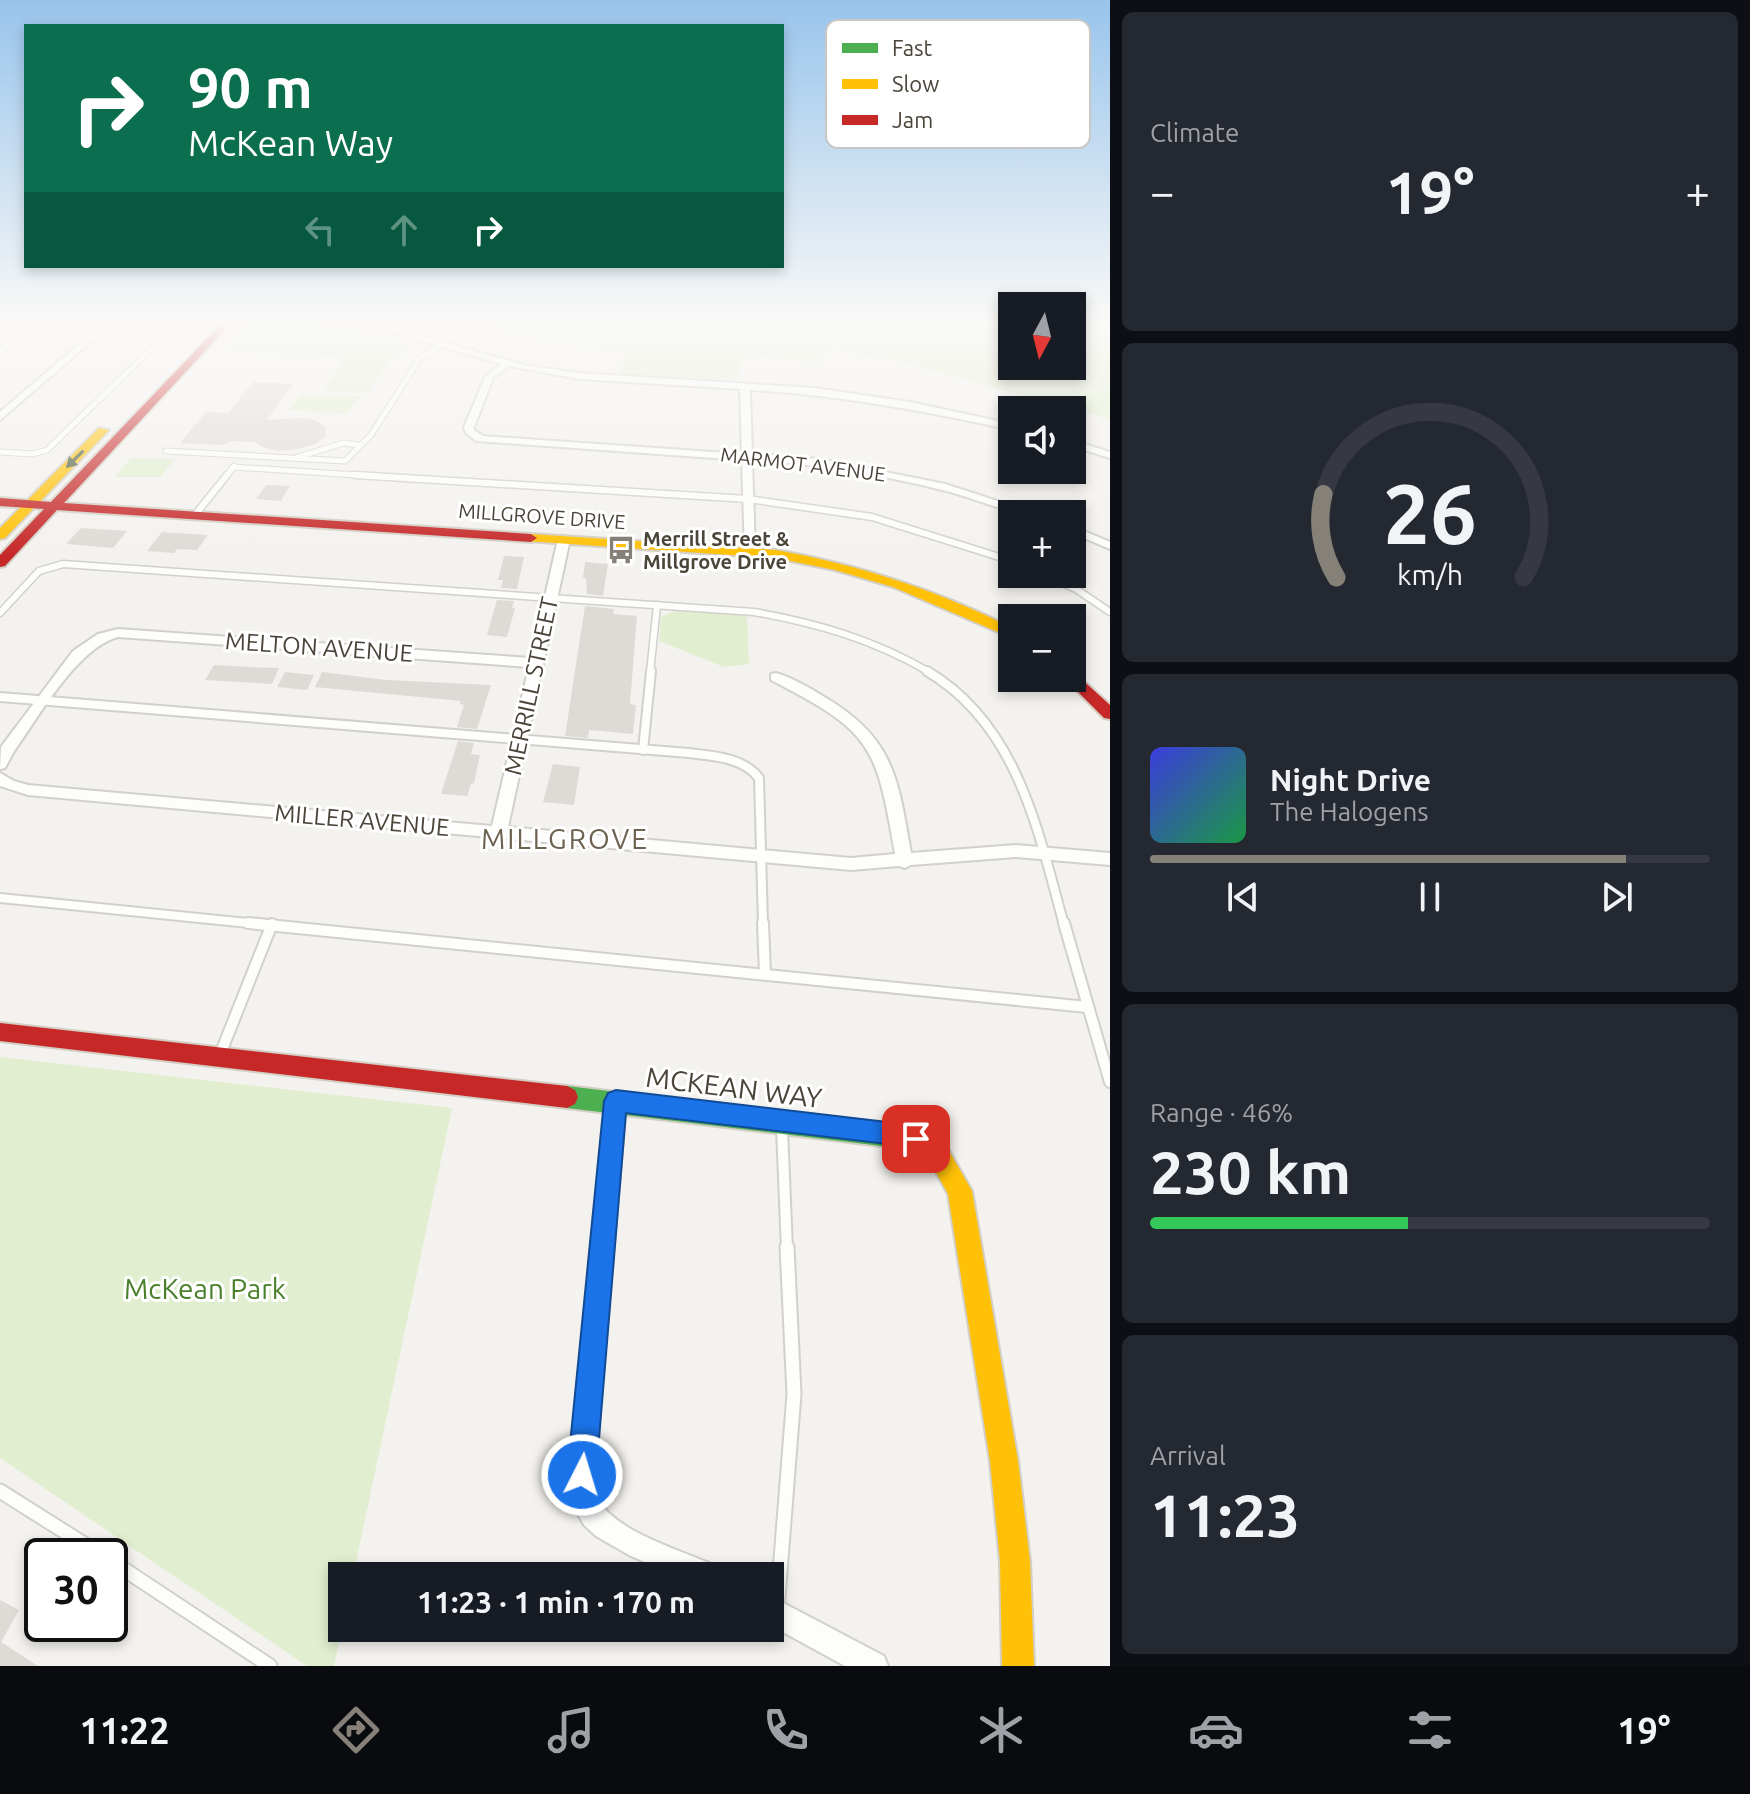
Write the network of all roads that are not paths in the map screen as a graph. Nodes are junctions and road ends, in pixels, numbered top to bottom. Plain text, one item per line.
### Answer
1 (19, 401) edge
2 (98, 401) edge
3 (133, 401) edge
4 (153, 401) edge
5 (394, 401) edge
6 (480, 401) edge
7 (745, 401) edge
8 (873, 401) edge
9 (0, 417) edge
10 (998, 424) edge
11 (359, 445) junction
12 (1086, 447) edge
13 (166, 451) dead end
14 (0, 452) edge
15 (747, 455) junction
16 (1110, 455) edge
17 (242, 456) junction
18 (295, 459) junction
19 (233, 467) junction
20 (748, 499) junction
21 (0, 502) edge
22 (31, 504) junction
23 (998, 504) edge
24 (54, 505) junction
25 (195, 515) junction
26 (0, 535) edge
27 (1086, 535) edge
28 (564, 539) junction
29 (1110, 546) edge
30 (749, 551) junction
31 (998, 557) edge
32 (0, 563) edge
33 (1074, 588) edge
34 (550, 598) junction
35 (657, 605) junction
36 (1110, 612) edge
37 (0, 613) edge
38 (998, 627) edge
39 (536, 663) junction
40 (776, 677) dead end
41 (1086, 691) edge
42 (0, 697) edge
43 (43, 701) junction
44 (1110, 714) edge
45 (520, 741) junction
46 (643, 750) junction
47 (0, 764) edge
48 (0, 778) edge
49 (499, 832) junction
50 (1044, 853) junction
51 (763, 855) junction
52 (1110, 859) edge
53 (905, 862) junction
54 (0, 898) edge
55 (272, 924) junction
56 (765, 974) junction
57 (1087, 1007) junction
58 (0, 1032) edge
59 (219, 1057) junction
60 (1110, 1082) edge
61 (616, 1101) junction
62 (781, 1120) junction
63 (0, 1491) edge
64 (74, 1538) edge
65 (675, 1562) edge
66 (780, 1562) edge
67 (128, 1572) edge
68 (784, 1617) edge
69 (270, 1666) edge
70 (874, 1666) edge
71 (1018, 1666) edge

1 - 9 street
2 - 14 lane
3 -> 22 street
4 - 24 street
5 - 11 lane
6 - 15 street, MARMOT AVENUE
7 - 15 street
8 - 10 street
11 - 18 lane
11 - 18 lane
12 - 16 street
13 - 17 lane
15 - 20 street
15 - 23 street, MARMOT AVENUE
17 - 18 lane
17 - 19 lane
19 - 20 lane
19 - 25 lane
20 - 30 street
20 - 31 lane
21 - 22 street, MILLGROVE DRIVE
22 - 24 street, MILLGROVE DRIVE
22 - 26 street
24 - 25 street, MILLGROVE DRIVE
24 - 32 street
25 - 28 street, MILLGROVE DRIVE
27 - 29 street
28 - 30 street, MILLGROVE DRIVE
28 - 34 street, MERRILL STREET
30 - 38 street, MILLGROVE DRIVE
33 - 36 lane
34 - 35 lane
34 - 37 lane
34 - 39 street, MERRILL STREET
35 - 46 lane
35 - 50 lane
39 - 43 street, MELTON AVENUE
39 - 45 street, MERRILL STREET
40 - 53 street
41 - 44 street
42 - 43 lane
43 - 45 lane
43 - 47 street
45 - 46 lane
45 - 49 street, MERRILL STREET
46 - 51 lane
48 - 49 street, MILLER AVENUE
49 - 51 street, MILLER AVENUE
50 - 52 street, MILLER AVENUE
50 - 53 street, MILLER AVENUE
50 - 57 lane
51 - 53 street, MILLER AVENUE
51 - 56 lane
54 - 55 lane
55 - 56 lane
55 - 59 lane
56 - 57 lane
57 - 60 lane
58 - 59 street, MCKEAN WAY
59 - 61 street, MCKEAN WAY
61 - 62 street, MCKEAN WAY
61 - 65 street
62 - 66 lane
62 - 71 street, MCKEAN WAY
63 - 64 lane
67 - 69 lane
68 - 70 street

